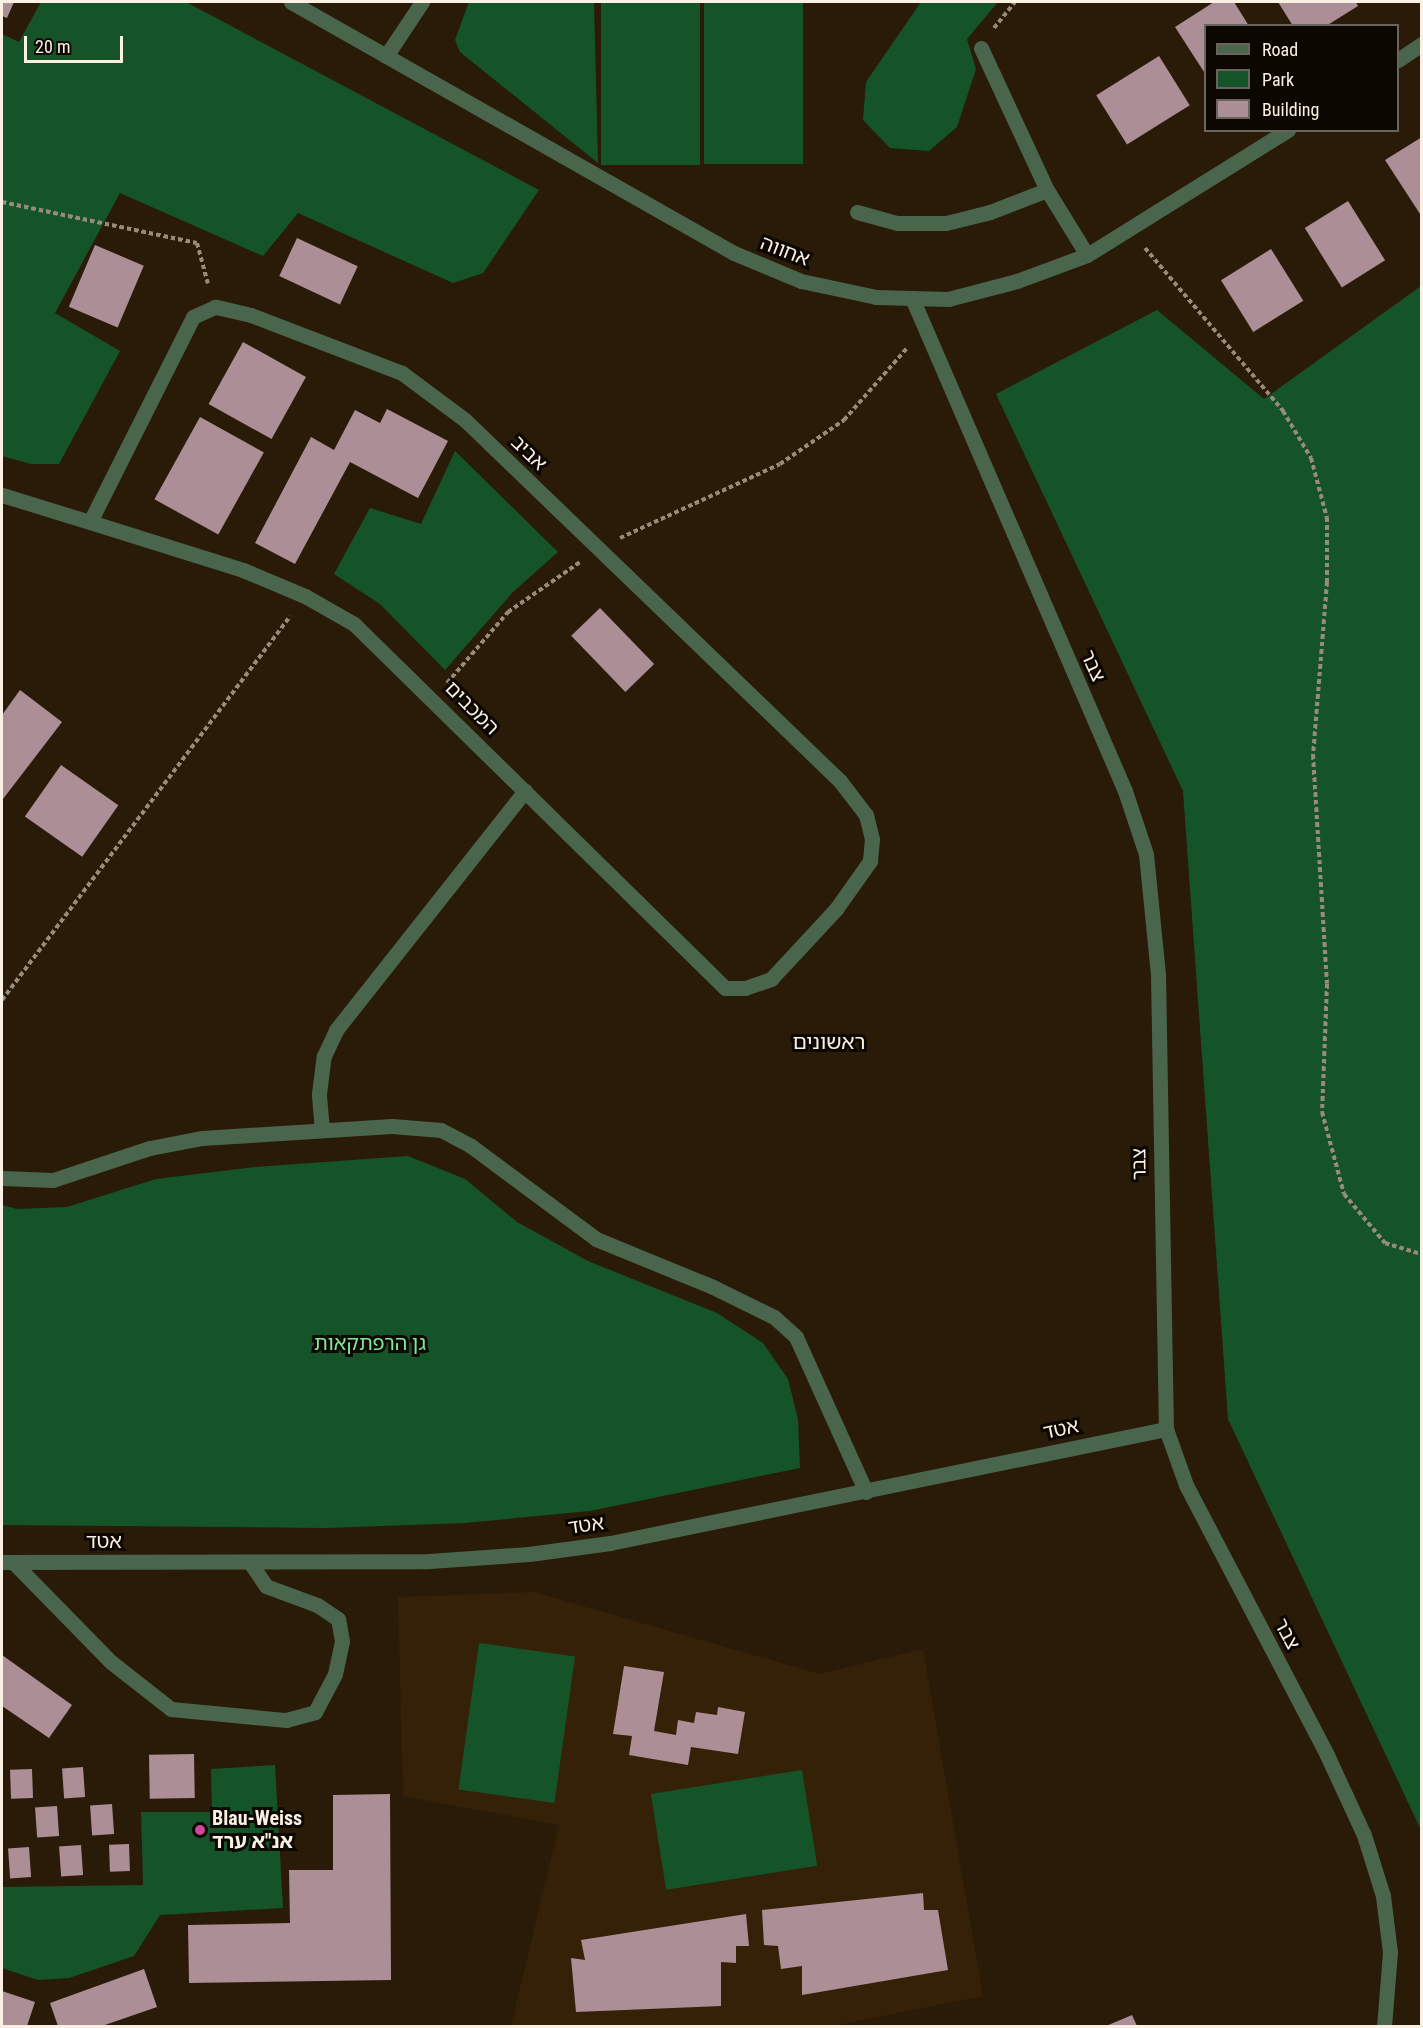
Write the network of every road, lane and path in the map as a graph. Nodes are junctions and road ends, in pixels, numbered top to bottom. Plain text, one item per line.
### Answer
1 (291, 2) edge
2 (422, 2) edge
3 (1422, 44) edge
4 (981, 48) dead end
5 (386, 56) junction
6 (1399, 59) edge
7 (1285, 132) edge
8 (1047, 190) junction
9 (2, 202) edge
10 (857, 212) dead end
11 (1130, 230) junction
12 (1087, 255) junction
13 (912, 298) junction
14 (215, 307) junction
15 (925, 329) junction
16 (2, 495) edge
17 (90, 522) junction
18 (599, 549) junction
19 (305, 596) junction
20 (433, 700) junction
21 (525, 791) junction
22 (836, 909) joint
23 (2, 1000) edge
24 (322, 1130) junction
25 (2, 1178) edge
26 (1422, 1254) edge
27 (1166, 1429) junction
28 (866, 1492) junction
29 (7, 1562) edge
30 (250, 1562) junction
31 (1384, 2026) edge

1 - 5 street, אחווה
2 - 5 street
3 - 6 street
4 - 8 street
5 - 13 street, אחווה
7 - 11 street, אחווה
8 - 10 street
8 - 12 street
9 - 14 path
11 - 12 street, אחווה
11 - 26 path
12 - 13 street, אחווה
13 - 15 street, צבר
14 - 17 street
14 - 18 street, אביב
15 - 18 path
15 - 27 street, צבר
16 - 17 street, המכבים
17 - 19 street, המכבים
18 - 20 path
18 - 22 street, אביב
19 - 20 street, המכבים
19 - 23 path
20 - 21 street, המכבים
21 - 22 street, המכבים
21 - 24 street
24 - 25 street
24 - 28 street
27 - 28 street, אטד
27 - 31 street, צבר
28 - 30 street, אטד
29 - 30 street, אטד
29 - 30 street

